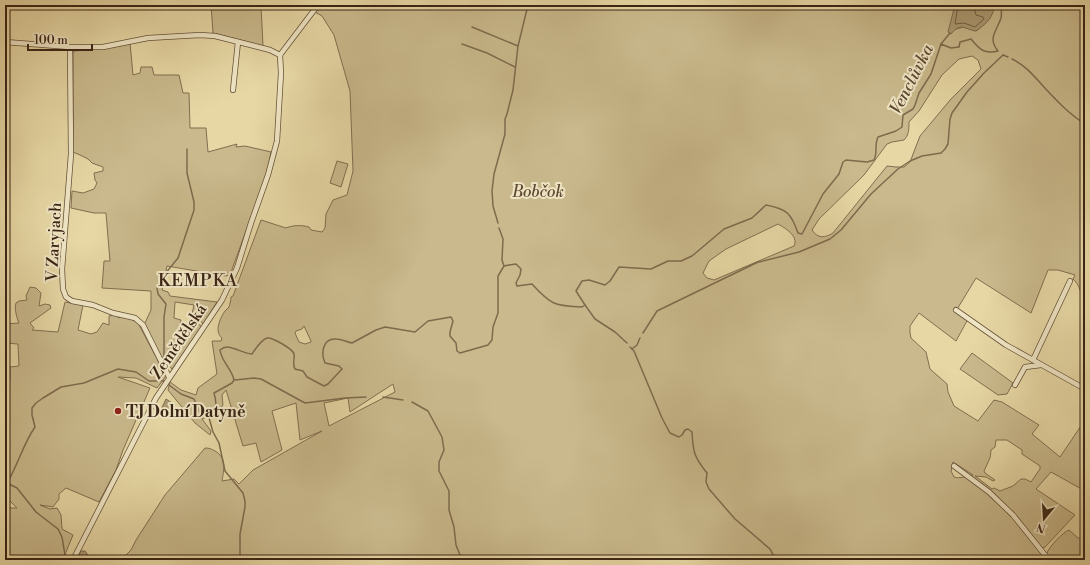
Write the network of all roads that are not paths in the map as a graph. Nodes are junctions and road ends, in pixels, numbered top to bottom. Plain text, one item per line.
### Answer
1 (318, 5) edge
2 (5, 42) edge
3 (238, 42) junction
4 (70, 47) junction
5 (280, 54) junction
6 (233, 90) dead end
7 (1070, 281) dead end
8 (956, 310) dead end
9 (1033, 360) junction
10 (1041, 364) junction
11 (169, 377) junction
12 (1015, 385) dead end
13 (1085, 389) edge
14 (954, 466) dead end
15 (73, 560) edge
16 (1049, 560) edge

1 - 5 street
2 - 4 street
3 - 4 street
3 - 5 street
3 - 6 street
4 - 11 street, V Zaryjach
5 - 11 street, Zemědělská
7 - 9 street
8 - 9 street
9 - 10 street
10 - 12 street
10 - 13 street
11 - 15 street, Zemědělská
14 - 16 street

